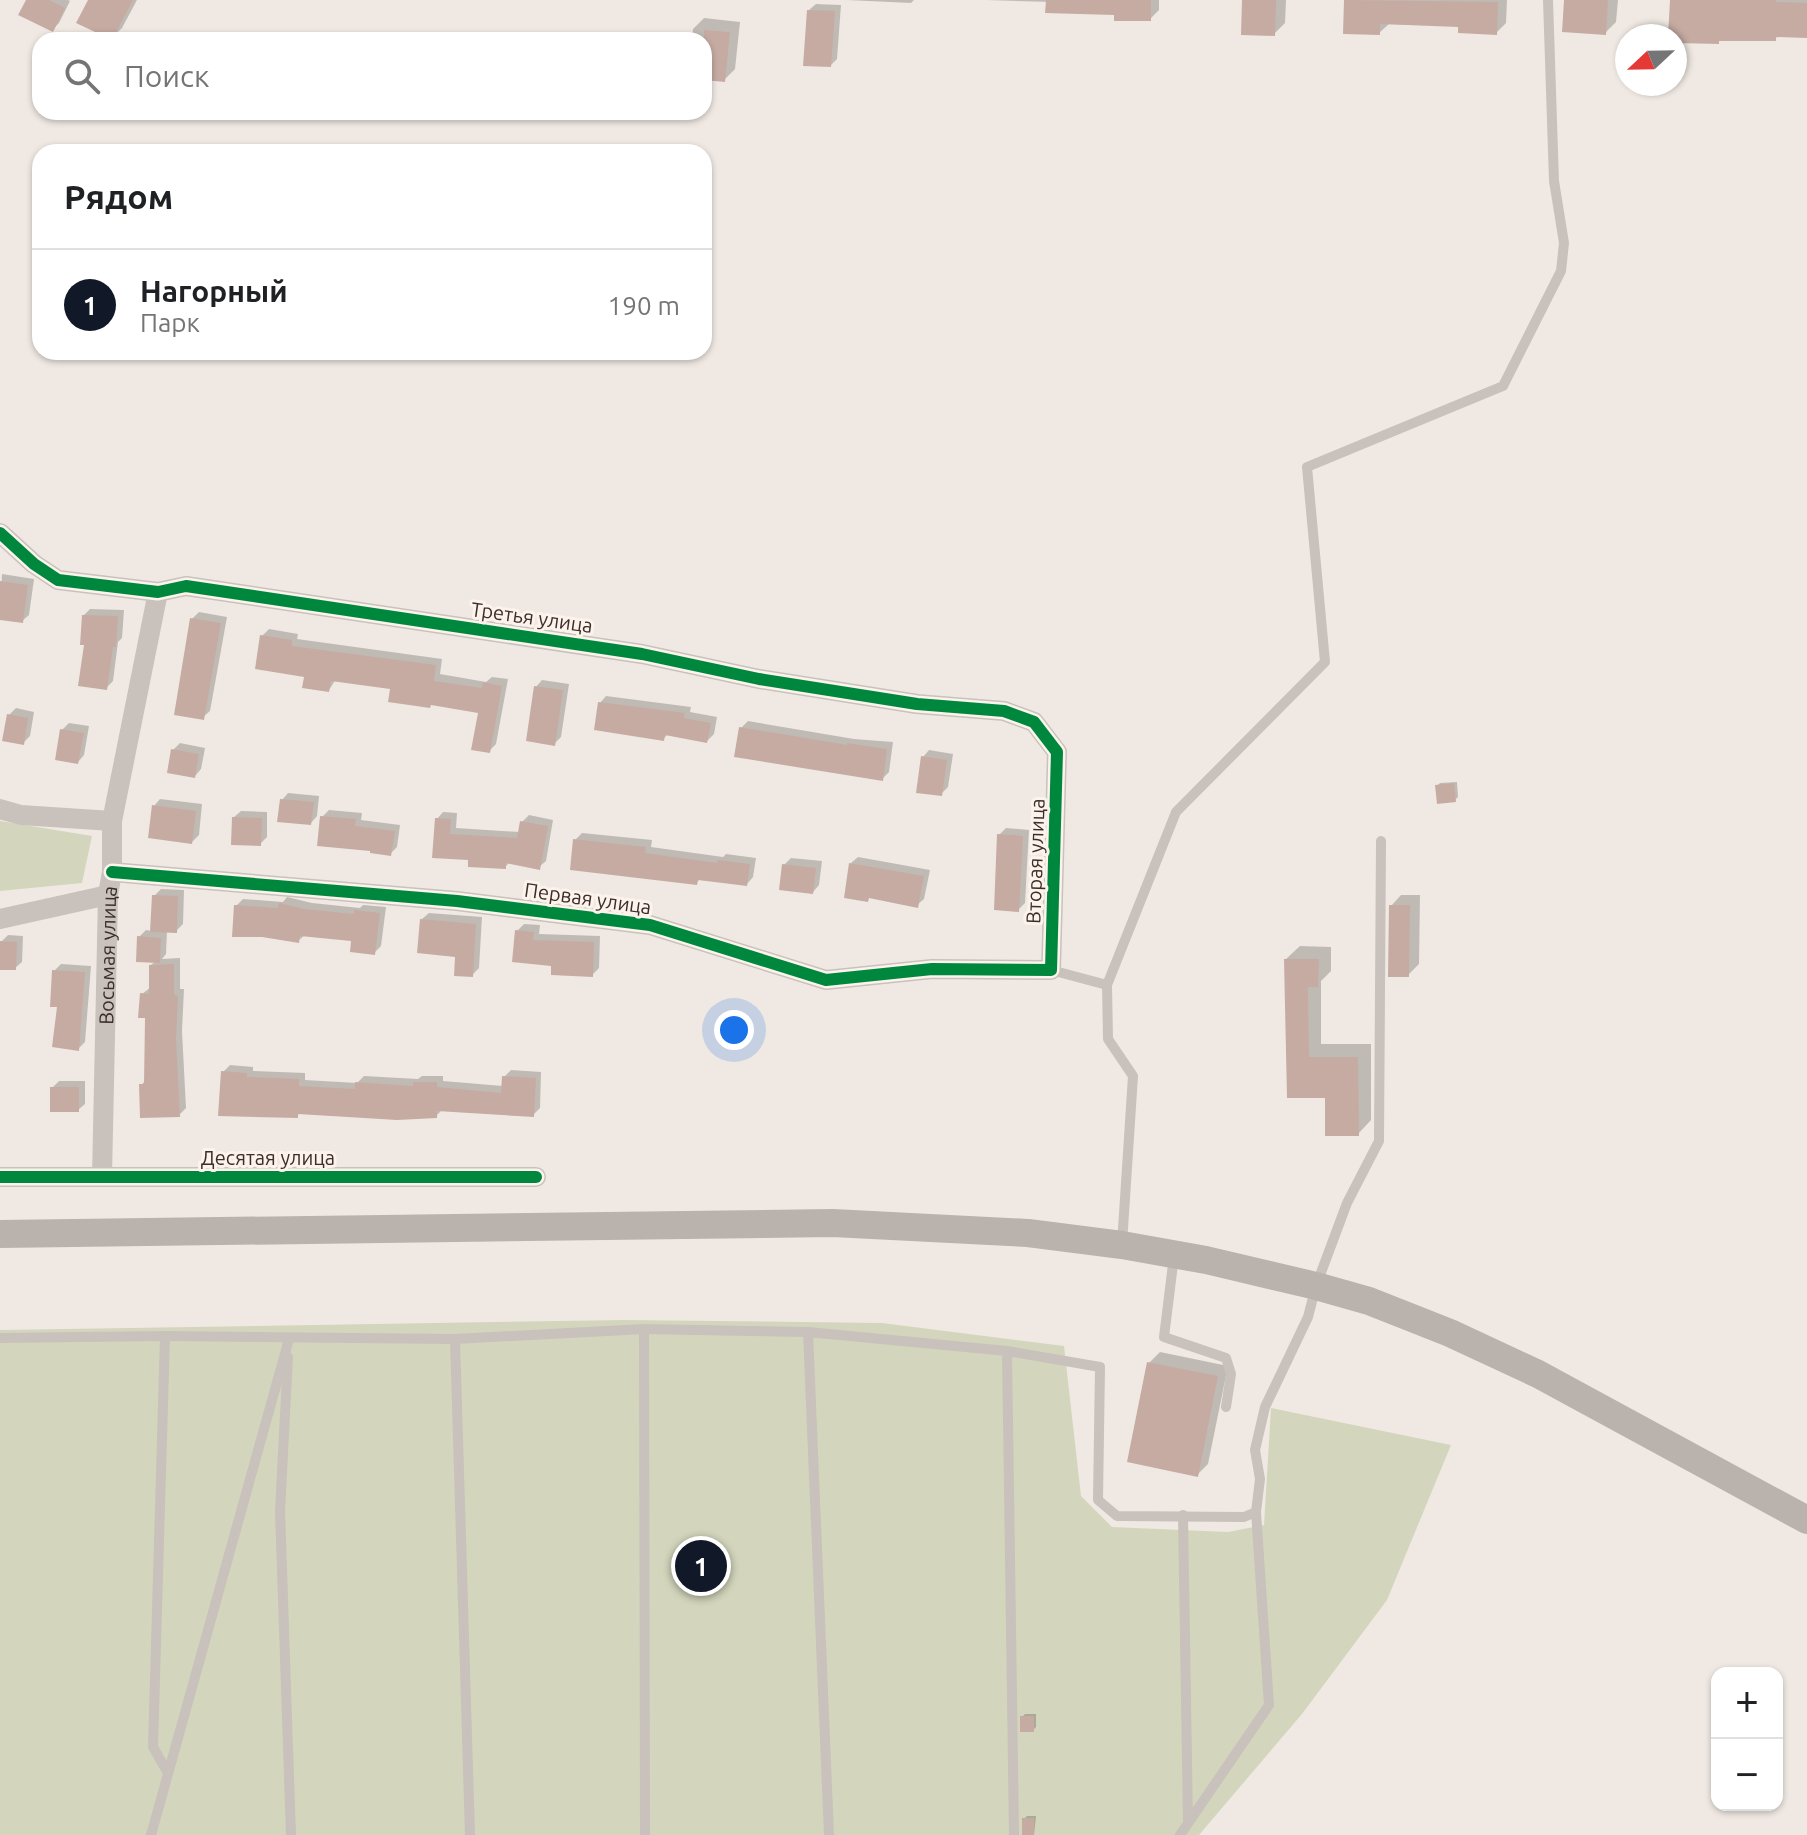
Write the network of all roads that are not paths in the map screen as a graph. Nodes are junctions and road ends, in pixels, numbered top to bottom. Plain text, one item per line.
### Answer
1 (1548, 0) edge
2 (0, 533) edge
3 (158, 592) junction
4 (1057, 752) joint
5 (0, 809) edge
6 (112, 821) junction
7 (1381, 841) dead end
8 (112, 872) junction
9 (108, 895) junction
10 (0, 919) edge
11 (1051, 970) junction
12 (1107, 985) junction
13 (0, 1177) edge
14 (102, 1177) junction
15 (536, 1177) dead end
16 (0, 1234) edge
17 (1122, 1245) junction
18 (1175, 1254) junction
19 (1316, 1286) junction
20 (644, 1329) junction
21 (808, 1332) junction
22 (165, 1336) junction
23 (0, 1338) edge
24 (289, 1339) junction
25 (455, 1339) junction
26 (1007, 1351) junction
27 (1226, 1407) dead end
28 (1256, 1512) junction
29 (1183, 1515) junction
30 (1807, 1520) edge
31 (168, 1773) junction
32 (1188, 1824) junction
33 (151, 1835) edge
34 (291, 1835) edge
35 (470, 1835) edge
36 (645, 1835) edge
37 (829, 1835) edge
38 (1014, 1835) edge
39 (1180, 1835) edge

1 - 12 lane
2 - 3 street, Третья улица
3 - 4 street, Третья улица
3 - 6 street, Восьмая улица
4 - 11 street, Вторая улица
5 - 6 street
6 - 8 street, Восьмая улица
7 - 19 lane
8 - 9 street, Восьмая улица
8 - 11 street, Первая улица
9 - 10 street
9 - 14 street, Восьмая улица
11 - 12 lane
12 - 17 lane
13 - 14 street, Десятая улица
14 - 15 street, Десятая улица
16 - 17 main road
17 - 18 main road
18 - 19 main road
18 - 27 lane
19 - 28 lane
19 - 30 main road
20 - 21 lane
20 - 25 lane
20 - 36 lane
21 - 26 lane
21 - 37 lane
22 - 23 lane
22 - 24 lane
22 - 31 lane
24 - 25 lane
24 - 31 lane
24 - 34 lane
25 - 35 lane
26 - 29 lane
26 - 38 lane
28 - 29 lane
28 - 32 lane
29 - 32 lane
31 - 33 lane
32 - 39 lane

